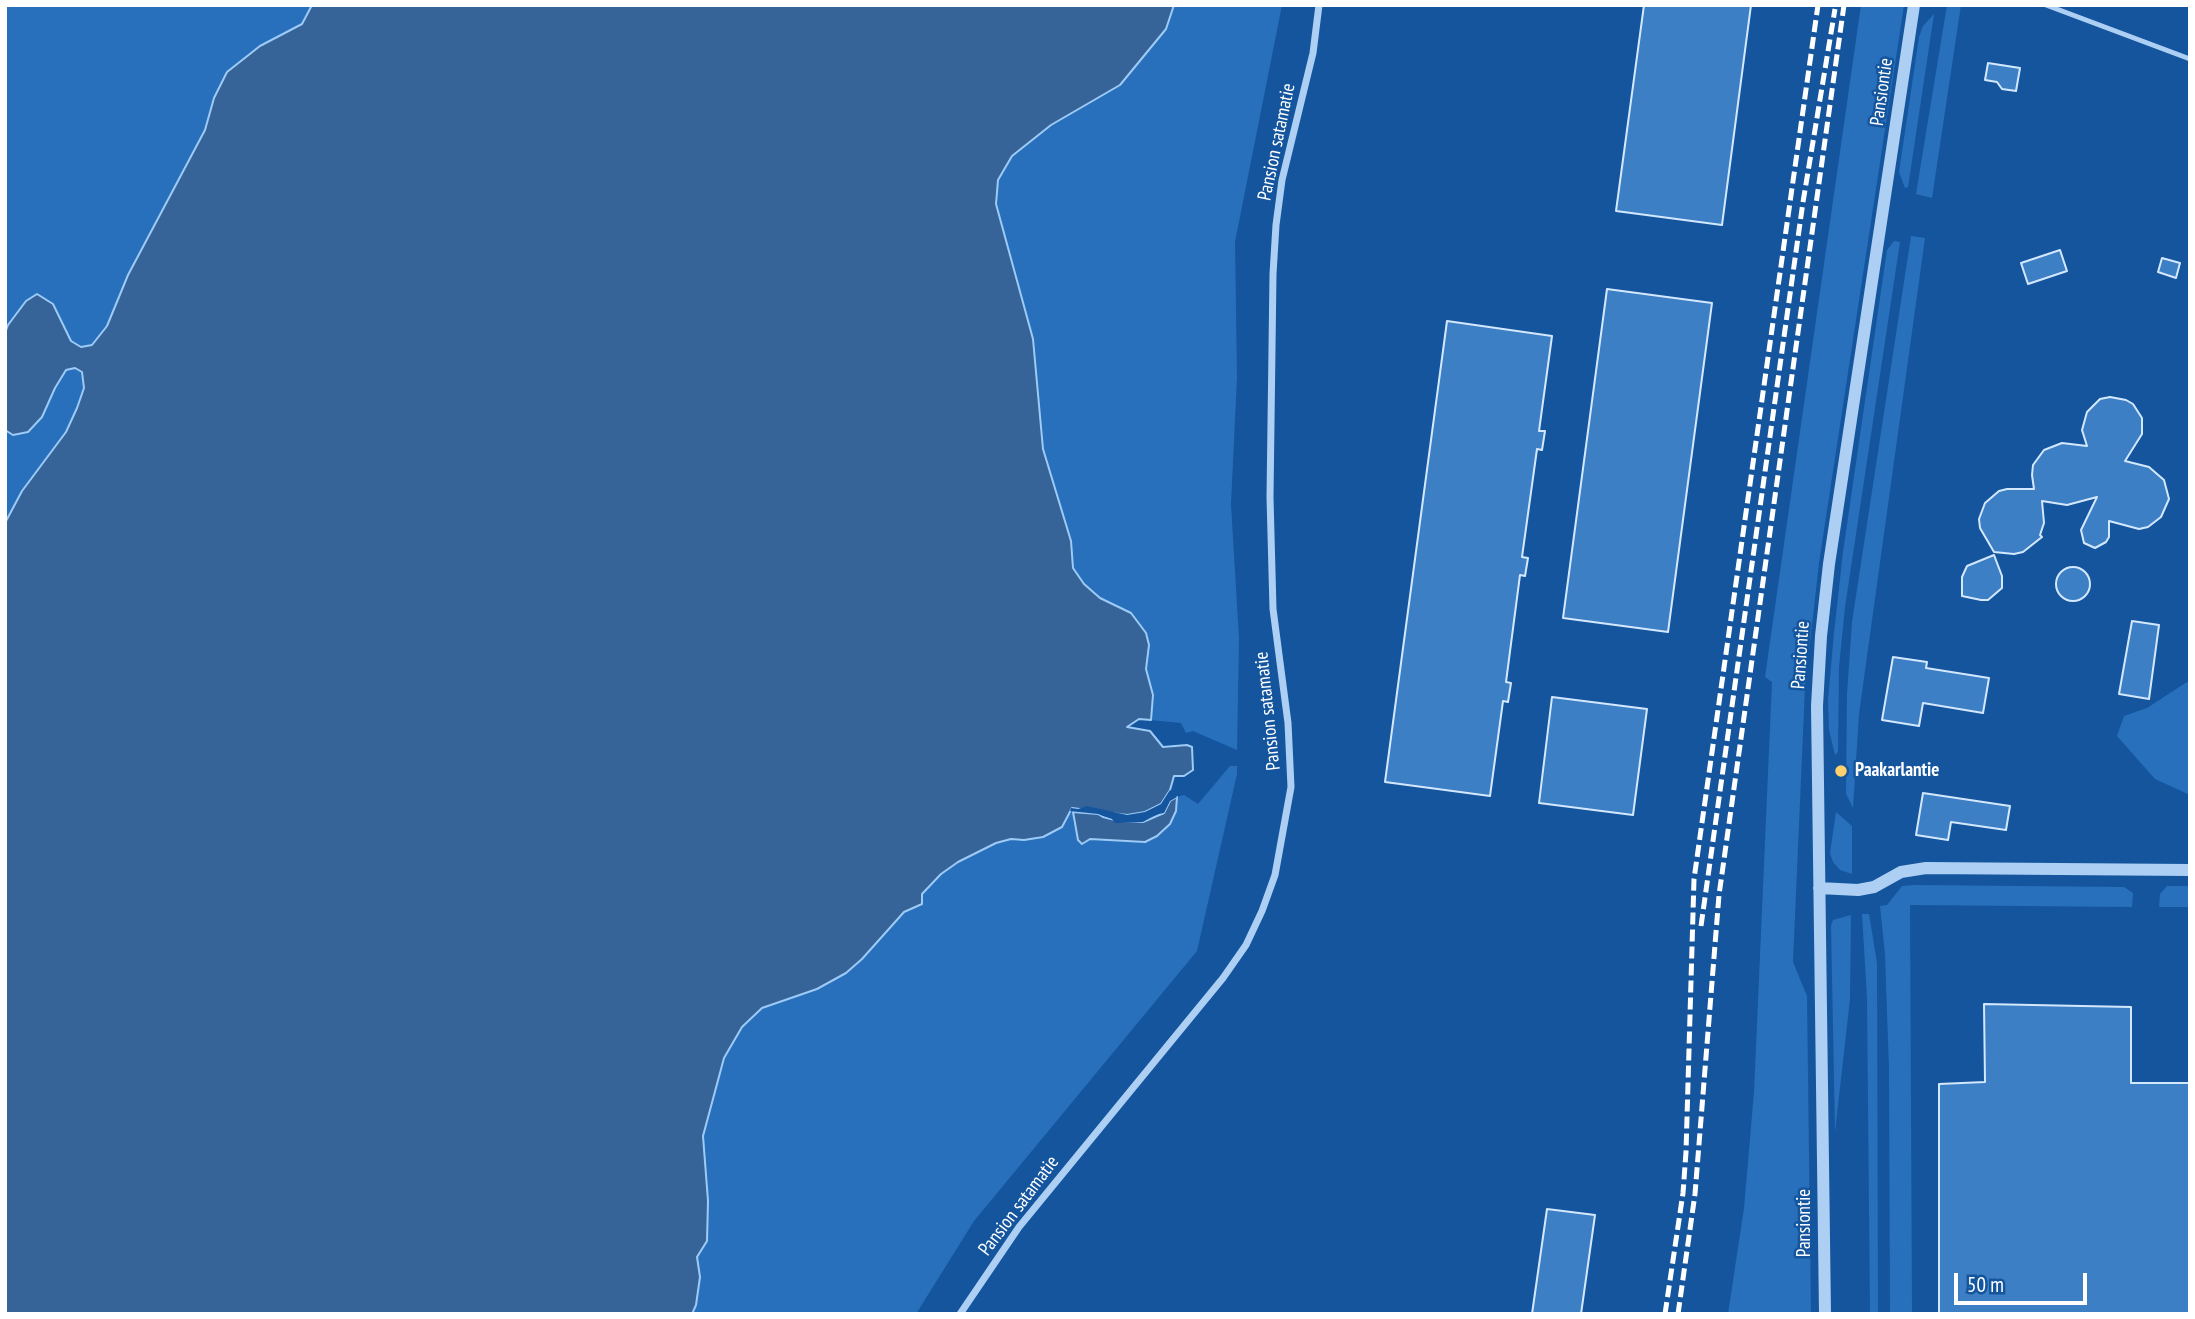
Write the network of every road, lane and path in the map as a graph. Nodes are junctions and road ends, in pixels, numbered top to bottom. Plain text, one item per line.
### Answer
1 (1319, 5) edge
2 (1914, 5) edge
3 (2046, 5) edge
4 (2057, 7) edge
5 (2190, 59) edge
6 (2190, 870) edge
7 (1819, 888) junction
8 (960, 1314) edge
9 (1825, 1314) edge

1 - 8 street, Pansion satamatie
2 - 7 street, Pansiontie
3 - 4 lane
4 - 5 lane
6 - 7 street
7 - 9 street, Pansiontie

